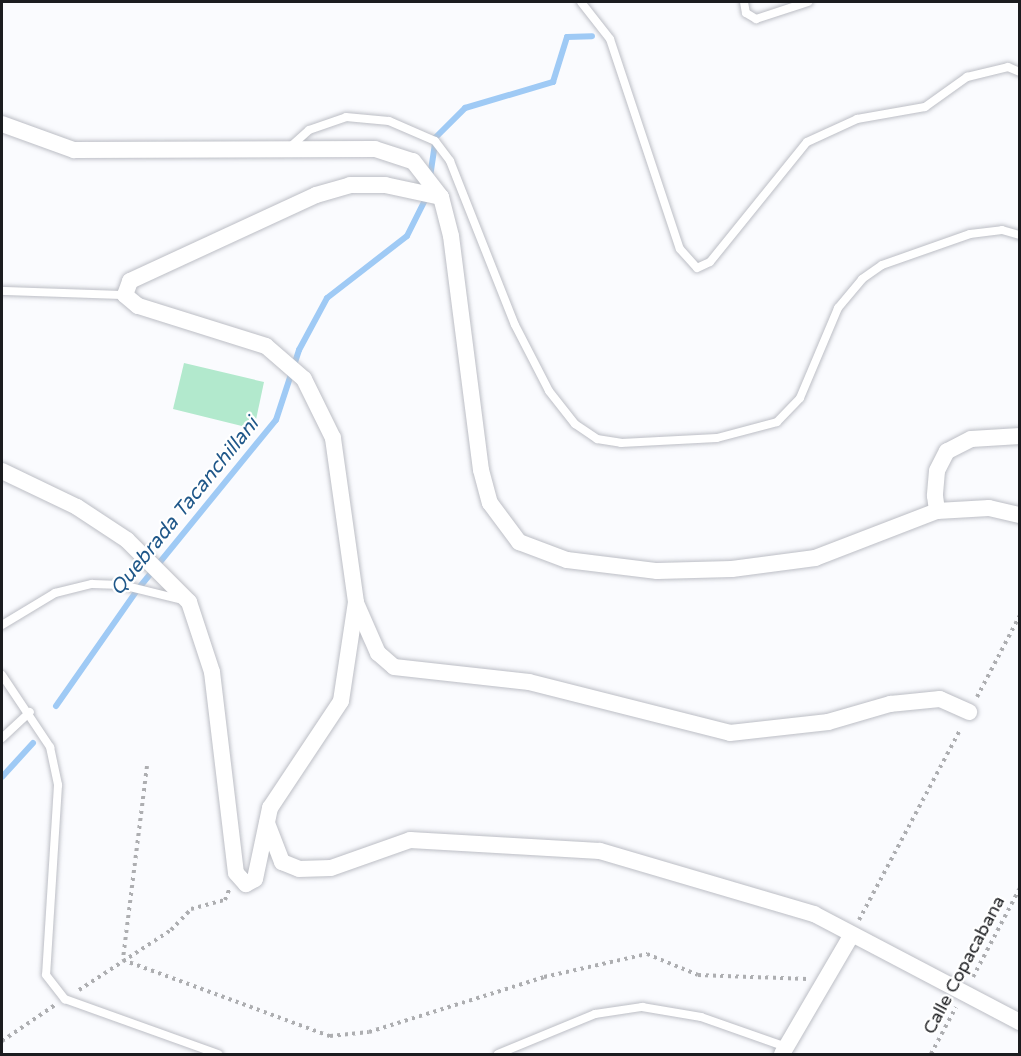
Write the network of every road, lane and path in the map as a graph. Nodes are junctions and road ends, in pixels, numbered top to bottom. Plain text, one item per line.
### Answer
1 (581, 2) edge
2 (744, 2) edge
3 (808, 2) edge
4 (1020, 72) edge
5 (2, 124) edge
6 (289, 148) junction
7 (441, 197) junction
8 (1020, 235) edge
9 (2, 291) edge
10 (125, 295) junction
11 (1020, 435) edge
12 (2, 471) edge
13 (937, 511) junction
14 (1020, 515) edge
15 (189, 602) junction
16 (356, 602) junction
17 (1020, 615) edge
18 (2, 626) edge
19 (2, 675) edge
20 (30, 712) junction
21 (969, 712) junction
22 (2, 738) edge
23 (147, 766) dead end
24 (267, 823) junction
25 (236, 873) junction
26 (1020, 888) edge
27 (851, 936) junction
28 (123, 960) junction
29 (824, 981) junction
30 (964, 993) junction
31 (65, 999) junction
32 (1020, 1022) edge
33 (2, 1041) edge
34 (784, 1051) edge
35 (218, 1054) edge
36 (498, 1054) edge
37 (931, 1054) edge

1 - 4 lane
2 - 3 lane
5 - 6 street
6 - 7 street
6 - 8 lane
7 - 10 street
7 - 13 street
9 - 10 lane
10 - 16 street
11 - 13 street
12 - 15 street
13 - 14 street
15 - 18 lane
15 - 25 street
16 - 21 street
16 - 24 street
17 - 21 path
19 - 20 lane
20 - 22 lane
20 - 31 lane
21 - 27 path
23 - 28 path
24 - 25 street
24 - 27 street
25 - 28 path
26 - 30 path, Calle Copacabana
27 - 29 street
27 - 30 street
28 - 29 path
28 - 31 path
29 - 34 street
30 - 32 street
30 - 37 path, Calle Copacabana
31 - 33 path
31 - 35 lane
34 - 36 lane

